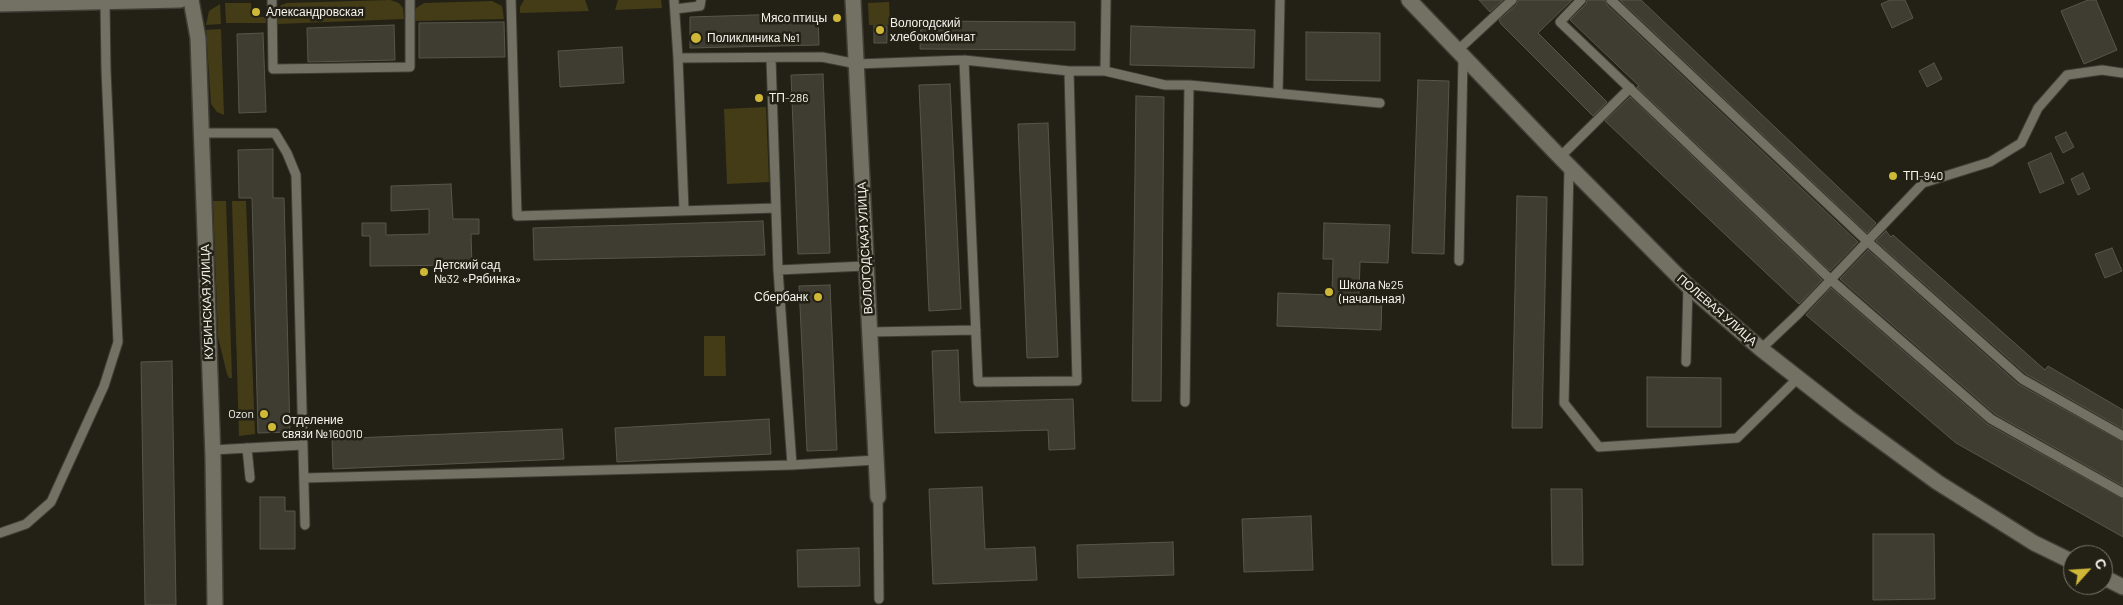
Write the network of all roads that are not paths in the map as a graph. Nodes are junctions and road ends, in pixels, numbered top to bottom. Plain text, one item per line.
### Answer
1 (180, 0) edge
2 (191, 0) edge
3 (272, 0) edge
4 (410, 0) edge
5 (511, 0) edge
6 (701, 0) edge
7 (853, 0) edge
8 (1106, 0) edge
9 (1280, 0) edge
10 (1409, 0) edge
11 (1512, 0) edge
12 (1581, 0) edge
13 (1611, 0) edge
14 (105, 3) junction
15 (0, 4) edge
16 (675, 5) edge
17 (1460, 54) junction
18 (678, 58) junction
19 (771, 58) junction
20 (964, 60) junction
21 (857, 64) junction
22 (1069, 70) junction
23 (1105, 71) junction
24 (2123, 73) edge
25 (1189, 85) junction
26 (1630, 88) junction
27 (1278, 93) junction
28 (1380, 103) dead end
29 (201, 133) junction
30 (1564, 162) junction
31 (776, 208) junction
32 (684, 210) junction
33 (1868, 241) junction
34 (1459, 261) dead end
35 (865, 266) junction
36 (778, 270) junction
37 (1831, 280) junction
38 (1688, 286) junction
39 (976, 330) junction
40 (869, 332) junction
41 (1761, 349) junction
42 (1686, 362) dead end
43 (1798, 378) junction
44 (1185, 402) dead end
45 (2123, 436) edge
46 (302, 445) junction
47 (247, 448) junction
48 (212, 450) junction
49 (876, 460) junction
50 (792, 465) junction
51 (250, 478) dead end
52 (304, 478) junction
53 (2123, 493) edge
54 (878, 497) joint
55 (305, 525) dead end
56 (0, 533) edge
57 (2063, 557) edge
58 (879, 599) dead end
59 (215, 605) edge

1 - 14 street
2 - 29 street, КУБИНСКАЯ УЛИЦА
3 - 4 lane
5 - 32 lane
6 - 16 lane
7 - 21 street, ВОЛОГОДСКАЯ УЛИЦА
8 - 23 lane
9 - 27 lane
10 - 17 street, ПОЛЕВАЯ УЛИЦА
11 - 17 lane
12 - 26 lane
13 - 33 lane
14 - 15 street
14 - 56 lane
16 - 18 lane
17 - 30 street, ПОЛЕВАЯ УЛИЦА
17 - 34 lane
18 - 19 lane
18 - 32 lane
19 - 21 lane
19 - 31 lane
20 - 21 lane
20 - 22 lane
20 - 39 lane
21 - 35 street, ВОЛОГОДСКАЯ УЛИЦА
22 - 23 lane
22 - 39 lane
23 - 25 lane
24 - 33 lane
25 - 27 lane
25 - 44 lane
26 - 30 lane
26 - 37 lane
27 - 28 lane
29 - 46 lane
29 - 48 street, КУБИНСКАЯ УЛИЦА
30 - 38 street, ПОЛЕВАЯ УЛИЦА
30 - 43 lane
31 - 32 lane
31 - 36 lane
33 - 37 lane
33 - 45 lane
35 - 36 lane
35 - 40 street, ВОЛОГОДСКАЯ УЛИЦА
36 - 50 lane
37 - 41 lane
37 - 53 lane
38 - 41 street, ПОЛЕВАЯ УЛИЦА
38 - 42 lane
39 - 40 lane
40 - 49 street, ВОЛОГОДСКАЯ УЛИЦА
41 - 43 street, ПОЛЕВАЯ УЛИЦА
43 - 57 street, ПОЛЕВАЯ УЛИЦА
46 - 47 lane
46 - 52 lane
47 - 48 lane
47 - 51 lane
48 - 59 street, КУБИНСКАЯ УЛИЦА
49 - 50 lane
49 - 54 street, ВОЛОГОДСКАЯ УЛИЦА
50 - 52 lane
52 - 55 lane
54 - 58 lane

